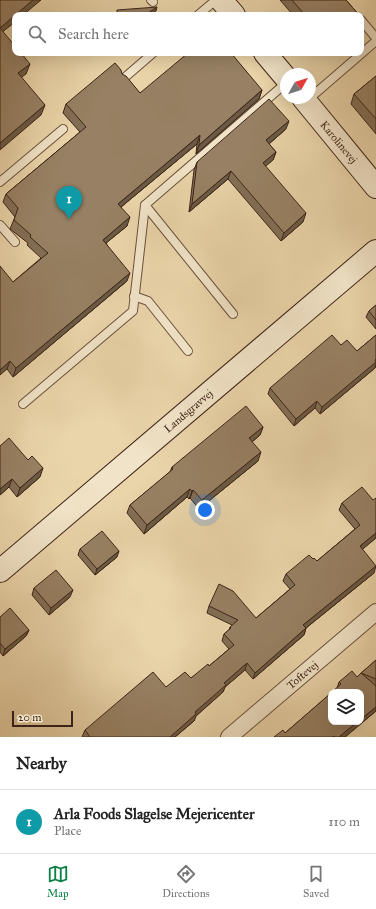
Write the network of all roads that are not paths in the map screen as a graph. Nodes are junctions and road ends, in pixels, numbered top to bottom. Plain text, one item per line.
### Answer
1 (216, 0) edge
2 (221, 0) edge
3 (202, 12) edge
4 (231, 12) edge
5 (364, 24) edge
6 (376, 38) edge
7 (376, 41) edge
8 (364, 51) edge
9 (150, 56) edge
10 (268, 56) edge
11 (358, 56) edge
12 (280, 71) edge
13 (123, 78) edge
14 (280, 89) edge
15 (316, 91) edge
16 (311, 104) edge
17 (63, 129) dead end
18 (0, 182) edge
19 (376, 187) edge
20 (145, 205) junction
21 (0, 225) edge
22 (15, 242) dead end
23 (376, 251) edge
24 (134, 296) junction
25 (232, 314) dead end
26 (188, 351) dead end
27 (23, 404) dead end
28 (0, 571) edge
29 (376, 612) edge
30 (229, 737) edge

1 - 3 lane
2 - 4 street
5 - 6 lane
7 - 8 lane
9 - 13 lane
10 - 12 street
11 - 15 lane
14 - 20 lane
16 - 19 street, Karolinevej
17 - 18 lane
20 - 24 lane
20 - 25 lane
21 - 22 lane
23 - 28 street, Landsgravvej
24 - 26 lane
24 - 27 lane
29 - 30 street, Toftevej

